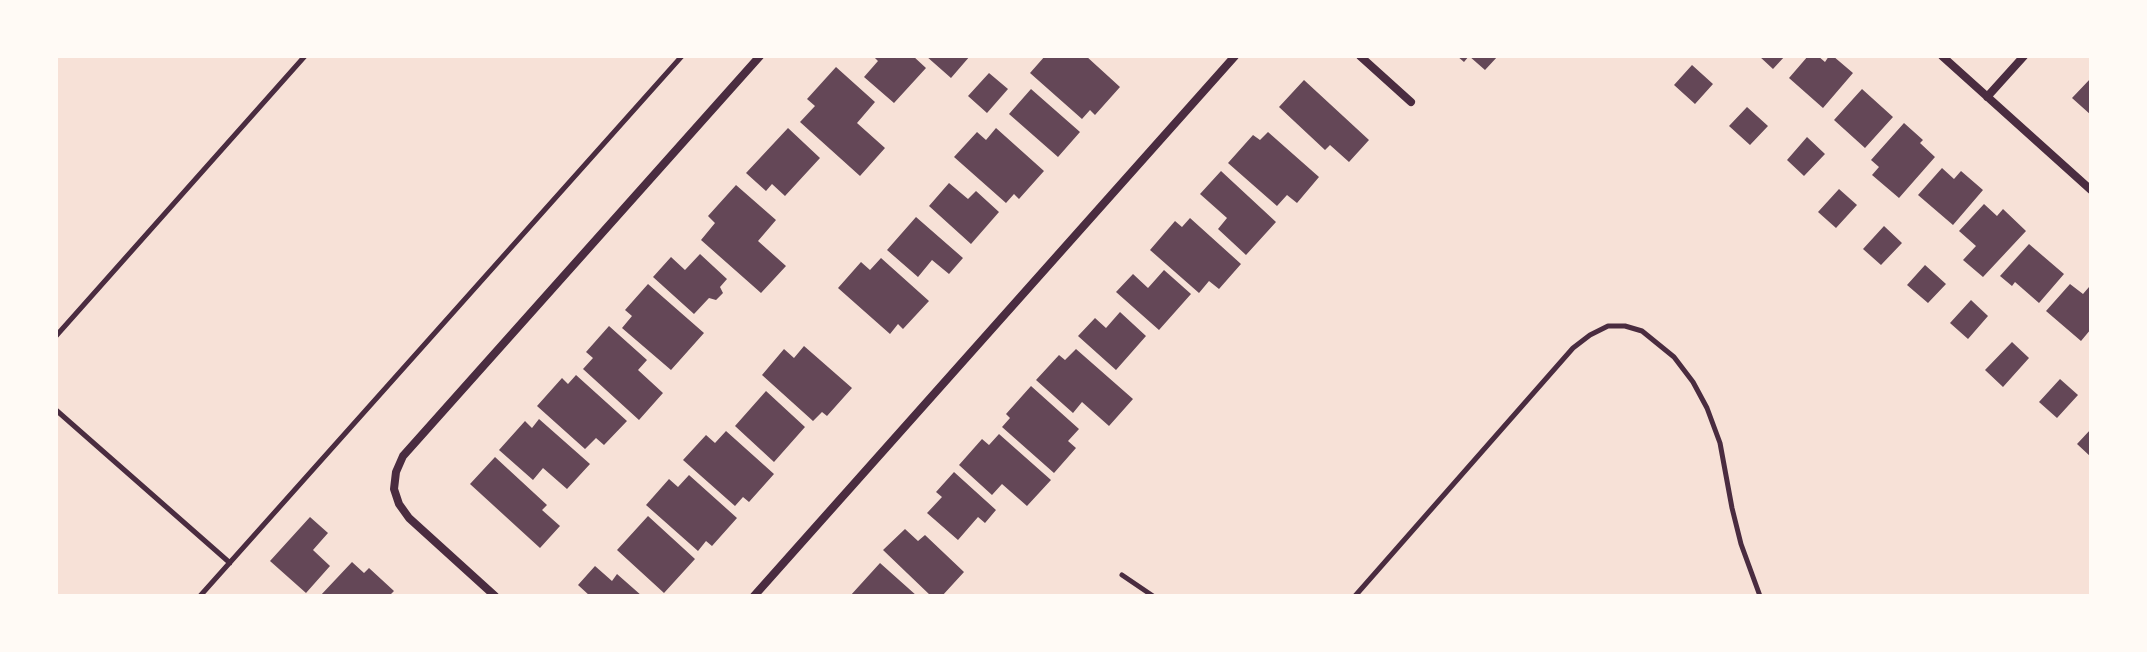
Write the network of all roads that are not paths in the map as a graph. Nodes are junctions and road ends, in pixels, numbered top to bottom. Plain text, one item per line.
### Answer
1 (305, 56) edge
2 (682, 56) edge
3 (760, 56) edge
4 (1235, 56) edge
5 (1360, 56) edge
6 (1942, 56) edge
7 (2024, 56) edge
8 (1987, 97) junction
9 (1411, 102) dead end
10 (2091, 190) edge
11 (56, 336) edge
12 (56, 410) edge
13 (230, 563) junction
14 (1122, 575) dead end
15 (200, 596) edge
16 (495, 596) edge
17 (754, 596) edge
18 (1153, 596) edge
19 (1355, 596) edge
20 (1760, 596) edge

1 - 11 lane
2 - 13 lane
3 - 16 street
4 - 17 street
5 - 9 street
6 - 8 street
7 - 8 street
8 - 10 street
12 - 13 lane
13 - 15 lane
14 - 18 lane
19 - 20 lane

